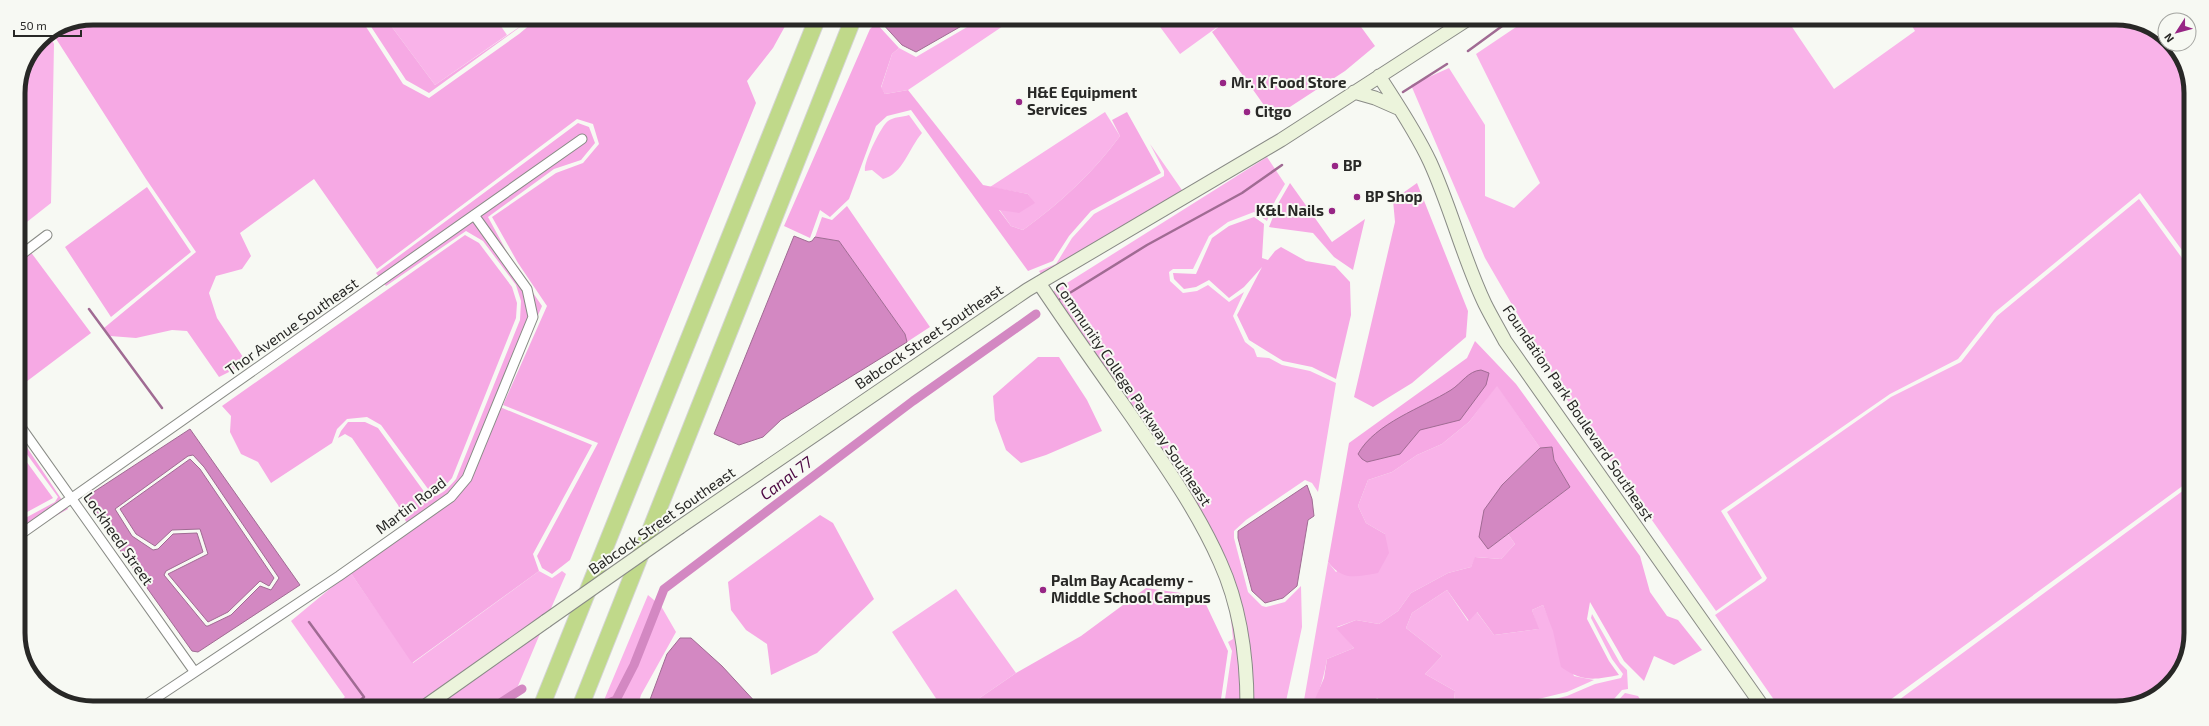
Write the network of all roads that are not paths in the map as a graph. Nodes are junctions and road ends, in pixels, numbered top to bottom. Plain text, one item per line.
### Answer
1 (815, 25) edge
2 (850, 25) edge
3 (1459, 25) edge
4 (1379, 76) junction
5 (1354, 92) junction
6 (1400, 109) junction
7 (582, 139) dead end
8 (474, 215) junction
9 (47, 236) dead end
10 (25, 252) edge
11 (1039, 283) junction
12 (25, 433) edge
13 (72, 498) junction
14 (25, 531) edge
15 (194, 671) junction
16 (151, 701) edge
17 (433, 701) edge
18 (544, 701) edge
19 (583, 701) edge
20 (1247, 701) edge
21 (1759, 701) edge

1 - 18 highway
2 - 19 highway
3 - 4 main road, Babcock Street Southeast
4 - 5 main road, Babcock Street Southeast
4 - 6 main road, Foundation Park Boulevard Southeast
5 - 6 main road
5 - 11 main road, Babcock Street Southeast
6 - 21 main road, Foundation Park Boulevard Southeast
7 - 8 street, Thor Avenue Southeast
8 - 13 street, Thor Avenue Southeast
8 - 15 street, Martin Road
9 - 10 street
11 - 17 main road, Babcock Street Southeast, bridge
11 - 20 main road, Community College Parkway Southeast
12 - 13 street, Lockheed Street
13 - 14 street, Thor Avenue Southeast
13 - 15 street, Lockheed Street
15 - 16 street, Martin Road

